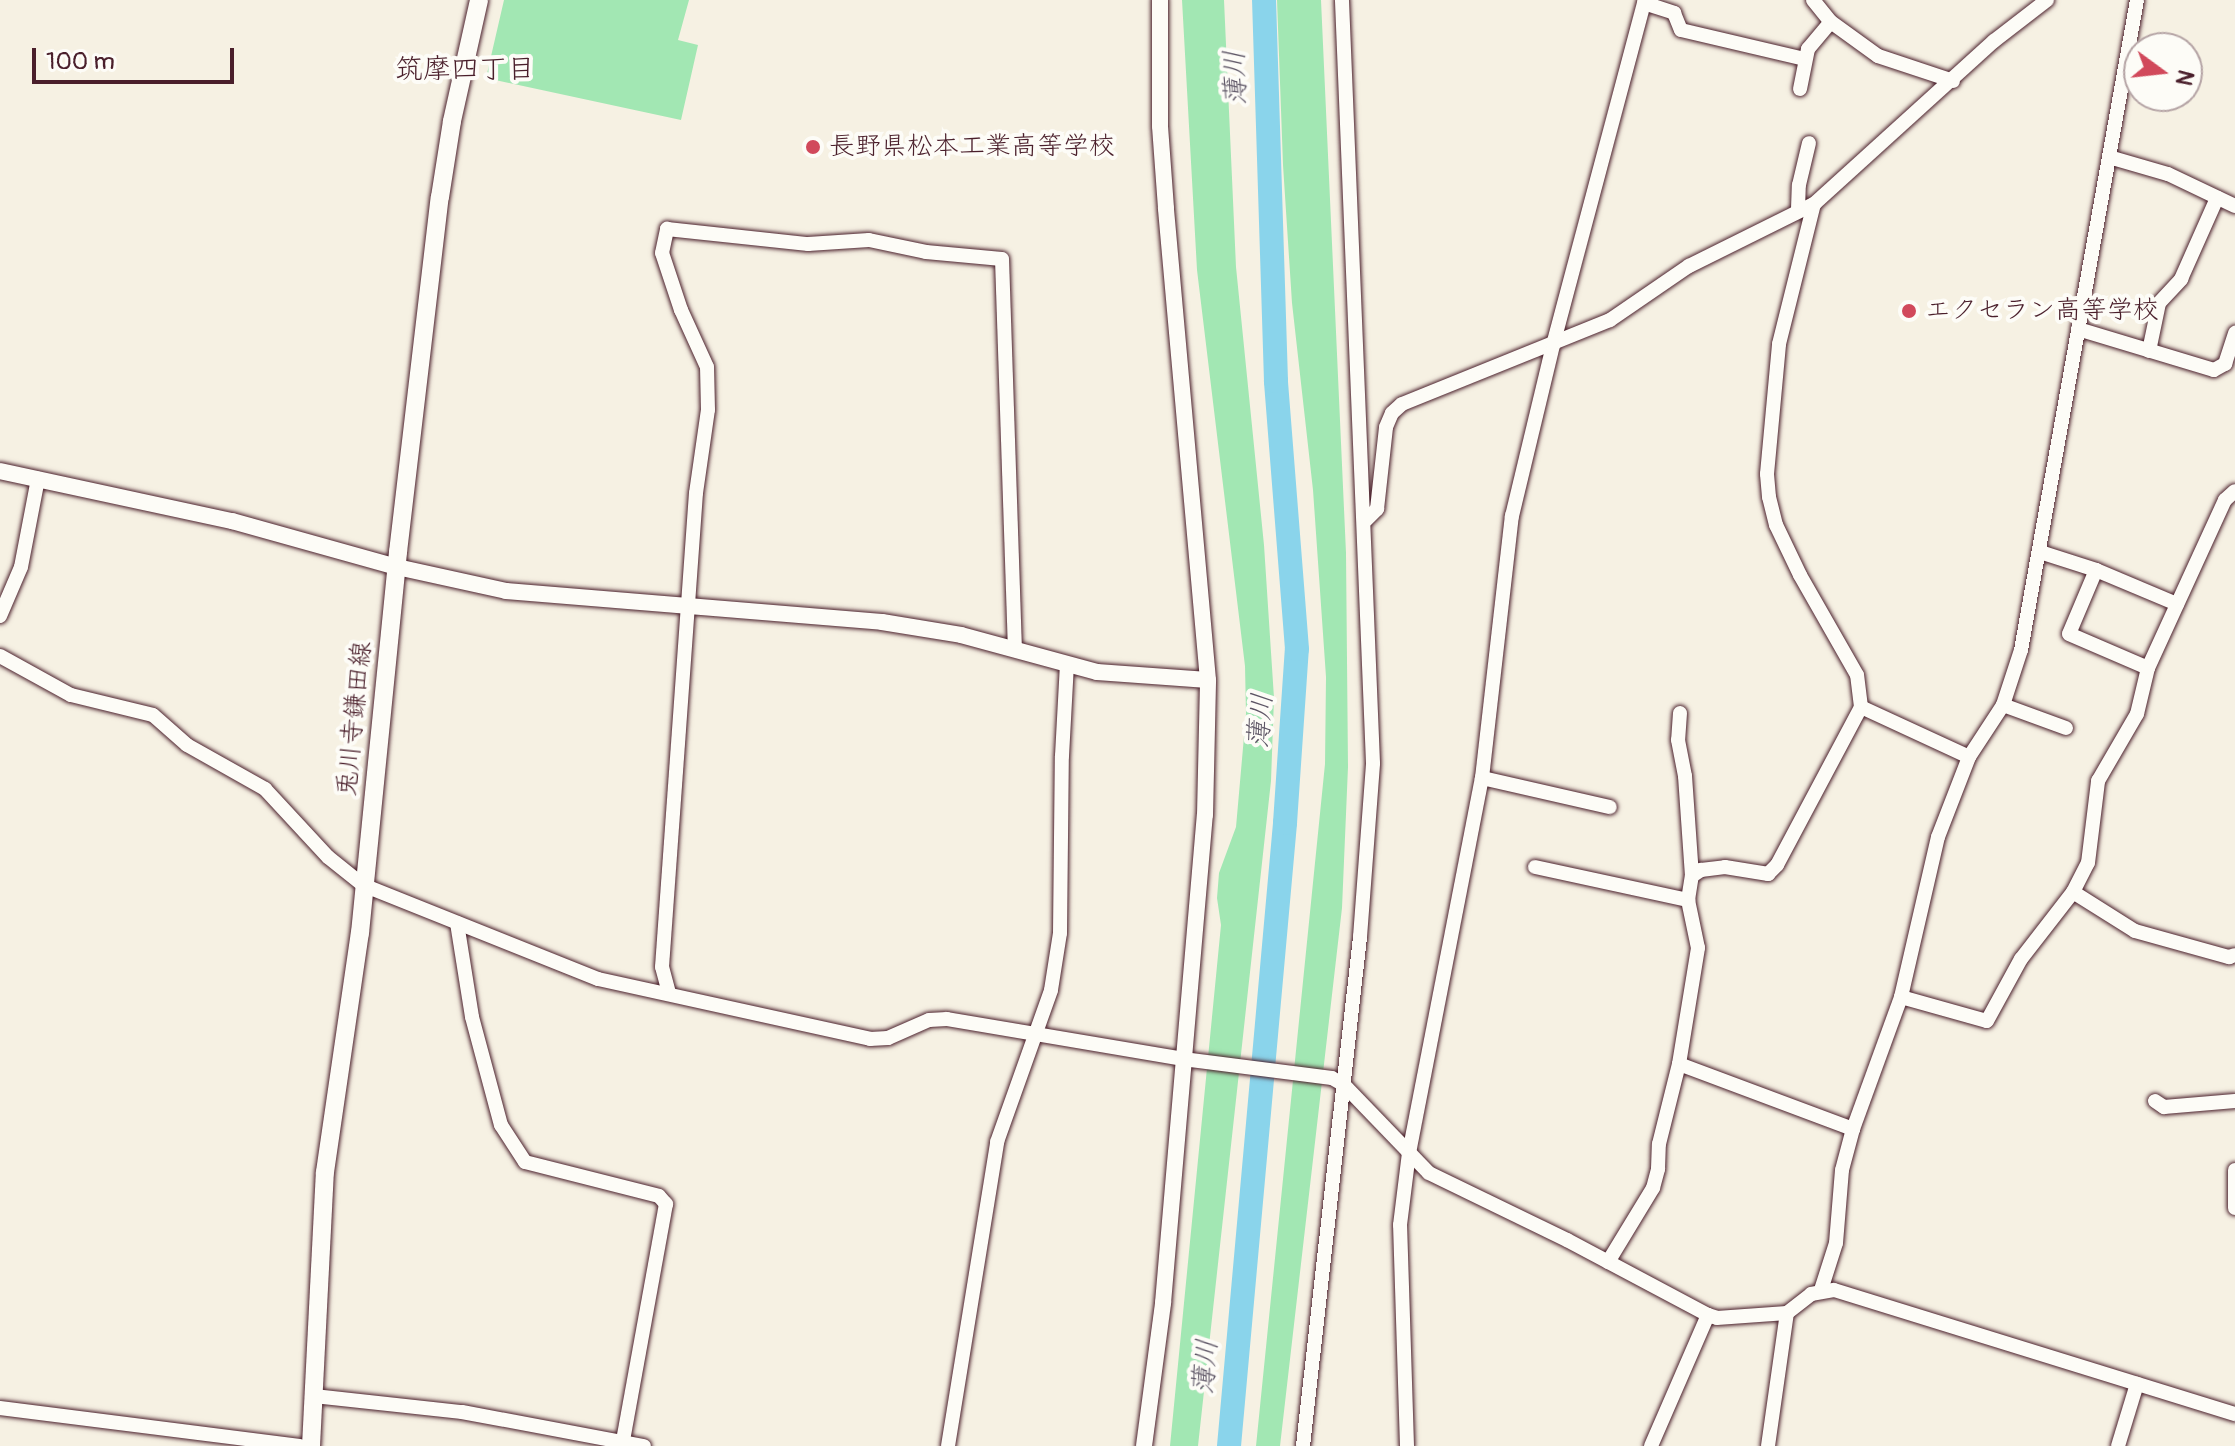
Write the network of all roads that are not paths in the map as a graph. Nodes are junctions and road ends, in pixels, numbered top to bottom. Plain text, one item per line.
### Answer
1 (479, 0) edge
2 (1160, 0) edge
3 (1342, 0) edge
4 (1813, 0) edge
5 (2047, 0) edge
6 (2137, 0) edge
7 (1644, 2) edge
8 (1831, 22) junction
9 (1805, 59) junction
10 (1953, 81) junction
11 (1800, 89) dead end
12 (1809, 143) dead end
13 (2109, 157) junction
14 (2217, 198) junction
15 (1814, 204) junction
16 (2235, 206) edge
17 (1798, 209) junction
18 (2078, 329) junction
19 (2235, 333) edge
20 (1553, 345) junction
21 (2149, 351) junction
22 (0, 471) edge
23 (38, 479) junction
24 (2235, 491) edge
25 (1366, 520) junction
26 (2040, 552) junction
27 (397, 567) junction
28 (2096, 570) junction
29 (2177, 604) junction
30 (689, 608) junction
31 (0, 616) edge
32 (1015, 649) junction
33 (0, 656) edge
34 (1067, 664) junction
35 (2148, 668) junction
36 (1208, 680) junction
37 (2003, 705) junction
38 (1861, 707) junction
39 (1680, 713) dead end
40 (2066, 728) dead end
41 (1969, 757) junction
42 (1482, 778) junction
43 (1610, 807) dead end
44 (1535, 867) dead end
45 (1692, 876) junction
46 (363, 885) junction
47 (2073, 892) junction
48 (1688, 900) junction
49 (457, 923) junction
50 (2235, 955) edge
51 (669, 993) junction
52 (1901, 997) junction
53 (1036, 1033) junction
54 (1190, 1060) junction
55 (1679, 1064) junction
56 (1338, 1082) junction
57 (2155, 1101) dead end
58 (2235, 1101) edge
59 (1853, 1129) junction
60 (1409, 1153) junction
61 (2235, 1170) edge
62 (2235, 1208) edge
63 (1608, 1262) junction
64 (1821, 1290) junction
65 (1787, 1313) junction
66 (1708, 1315) junction
67 (2137, 1384) junction
68 (314, 1396) junction
69 (0, 1408) edge
70 (2235, 1414) edge
71 (623, 1444) edge
72 (300, 1446) edge
73 (311, 1446) edge
74 (644, 1446) edge
75 (948, 1446) edge
76 (1144, 1446) edge
77 (1303, 1446) edge
78 (1407, 1446) edge
79 (1651, 1446) edge
80 (1768, 1446) edge
81 (2118, 1446) edge

1 - 27 main road, 兎川寺鎌田線
2 - 36 street
3 - 25 street
4 - 8 street
5 - 10 street
6 - 13 street
7 - 9 street
7 - 20 street
8 - 9 street
8 - 10 street
9 - 11 street
10 - 15 street
12 - 17 street
13 - 14 street
13 - 18 street
14 - 16 street
14 - 21 street
15 - 17 street
15 - 38 street
17 - 20 street
18 - 21 street
18 - 26 street
19 - 21 street
20 - 25 street
20 - 42 street
22 - 23 street
23 - 27 street
23 - 31 street
24 - 29 street
25 - 56 street
26 - 28 street
26 - 37 street
27 - 30 street
27 - 46 main road, 兎川寺鎌田線
28 - 29 street
28 - 35 street
29 - 35 street
30 - 32 street
30 - 32 street
30 - 51 street
32 - 34 street
33 - 46 street
34 - 36 street
34 - 53 street
35 - 47 street
36 - 54 street
37 - 40 street
37 - 41 street
38 - 41 street
38 - 45 street
39 - 45 street
41 - 52 street
42 - 43 street
42 - 60 street
44 - 48 street
45 - 48 street
46 - 49 street
46 - 68 main road, 兎川寺鎌田線
47 - 50 street
47 - 52 street
48 - 55 street
49 - 51 street
49 - 71 street
51 - 53 street
52 - 59 street
53 - 54 street
53 - 75 street
54 - 56 street
54 - 76 street
55 - 59 street
55 - 63 street
56 - 60 street
56 - 77 street
57 - 58 street
59 - 64 street
60 - 63 street
60 - 78 street
61 - 62 street
63 - 66 street
64 - 65 street
64 - 67 street
65 - 66 street
65 - 80 street
66 - 79 street
67 - 70 street
67 - 81 street
68 - 71 street
68 - 73 main road, 兎川寺鎌田線
69 - 72 street
71 - 74 street

